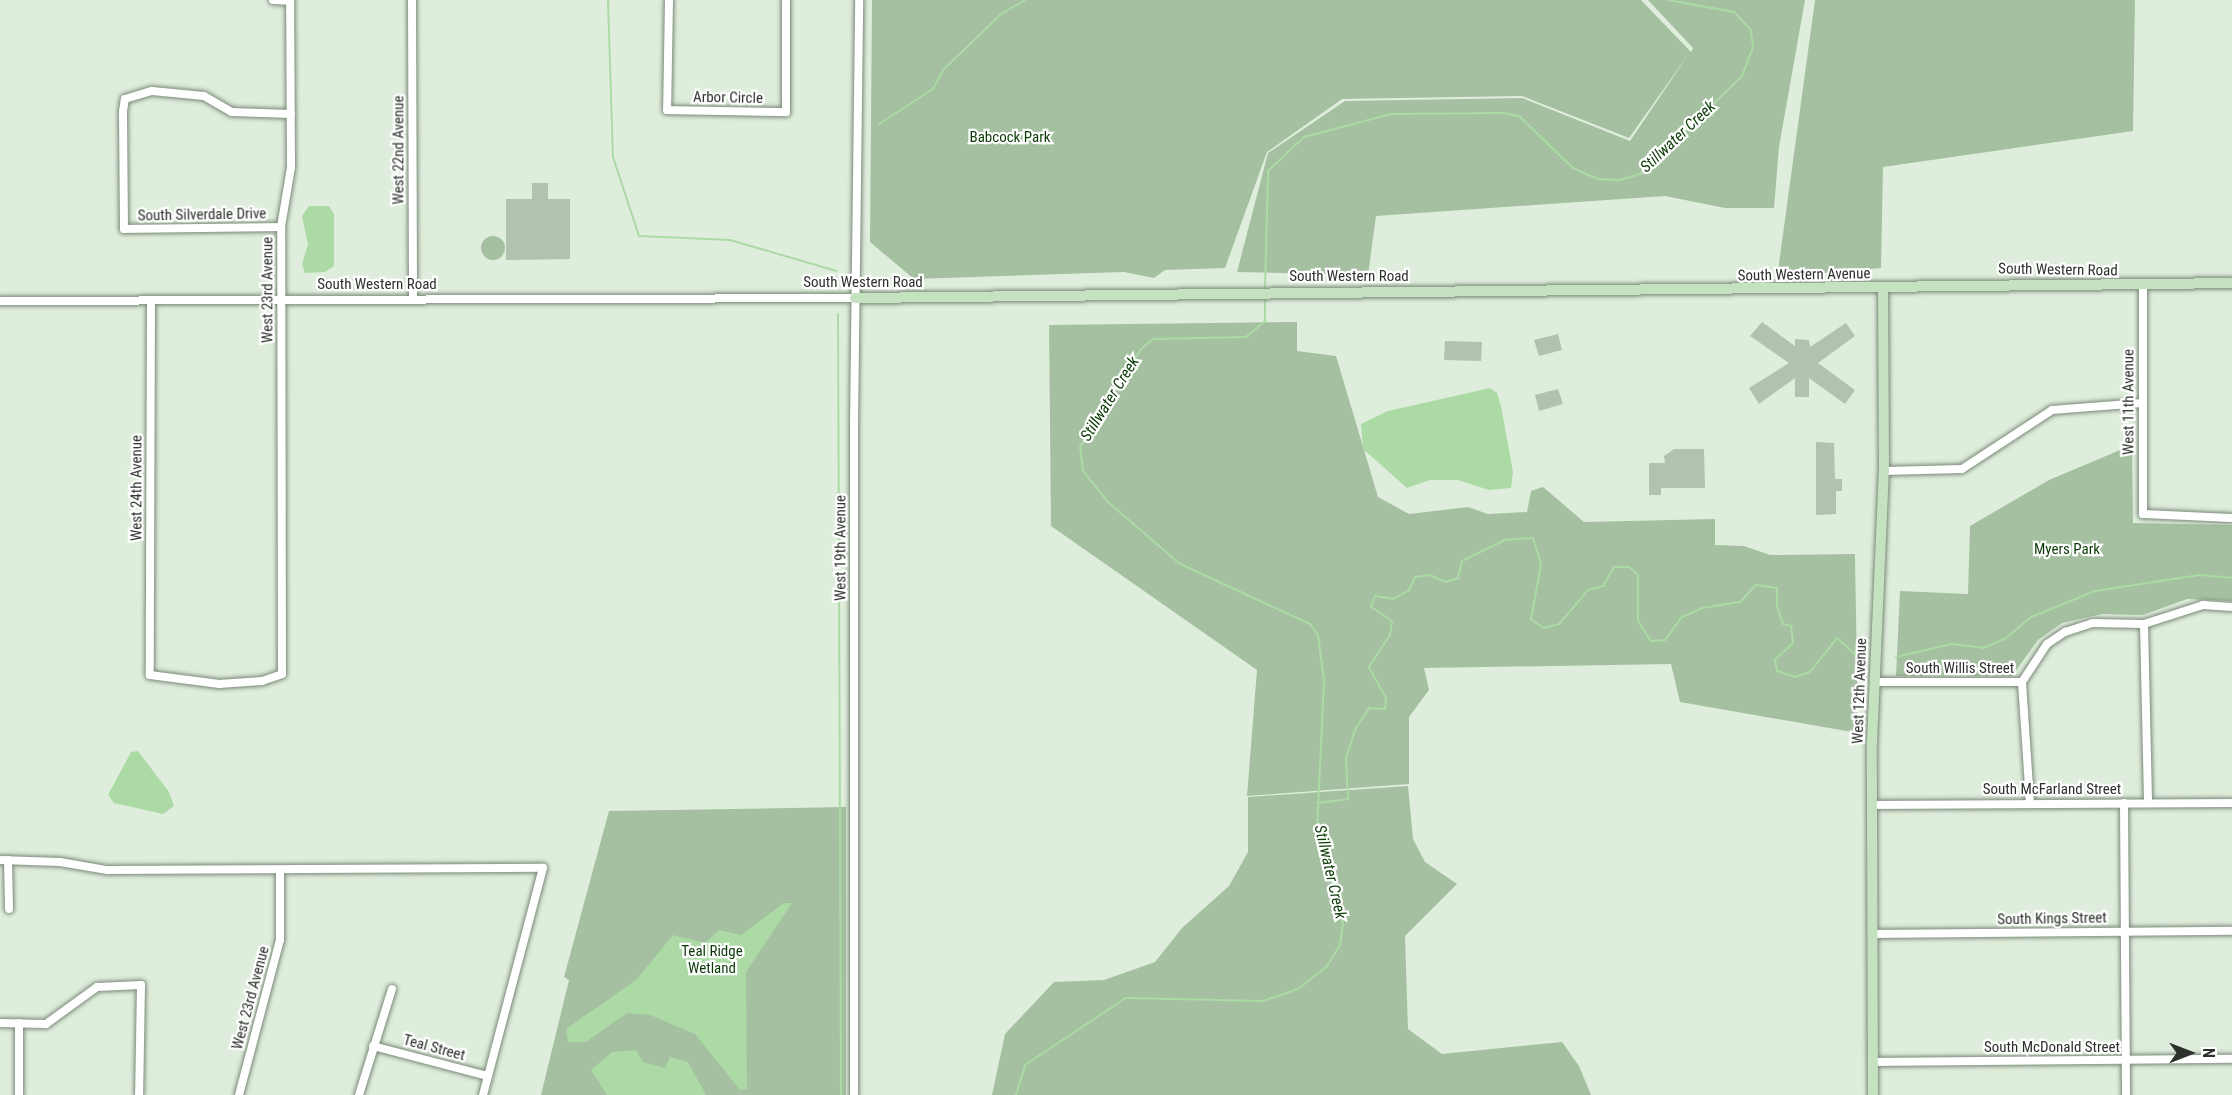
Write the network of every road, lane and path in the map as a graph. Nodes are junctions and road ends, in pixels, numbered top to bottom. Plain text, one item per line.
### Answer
1 (273, 0) edge
2 (290, 0) edge
3 (412, 0) edge
4 (669, 0) edge
5 (786, 0) edge
6 (859, 0) edge
7 (291, 114) junction
8 (281, 227) junction
9 (2232, 283) edge
10 (2143, 286) junction
11 (1883, 288) junction
12 (1726, 291) joint
13 (855, 298) junction
14 (282, 300) junction
15 (412, 300) junction
16 (0, 301) edge
17 (151, 301) junction
18 (2142, 403) junction
19 (1884, 471) junction
20 (2232, 518) edge
21 (2232, 607) edge
22 (2144, 624) junction
23 (150, 675) joint
24 (1875, 682) junction
25 (2022, 682) junction
26 (2148, 802) junction
27 (2030, 803) junction
28 (2124, 803) junction
29 (2232, 803) edge
30 (1872, 805) junction
31 (4, 860) edge
32 (280, 870) junction
33 (9, 909) dead end
34 (2124, 931) junction
35 (2232, 931) edge
36 (1873, 934) junction
37 (392, 989) dead end
38 (0, 1023) edge
39 (19, 1023) junction
40 (373, 1046) junction
41 (2232, 1059) edge
42 (2125, 1061) junction
43 (1873, 1062) junction
44 (487, 1076) junction
45 (19, 1095) edge
46 (139, 1095) edge
47 (239, 1095) edge
48 (358, 1095) edge
49 (483, 1095) edge
50 (854, 1095) edge
51 (1873, 1095) edge
52 (2126, 1095) edge

1 - 2 street
2 - 7 street, West 23rd Avenue
3 - 15 street, West 22nd Avenue
4 - 5 street, Arbor Circle
6 - 13 street, West 19th Avenue
7 - 8 street, West 23rd Avenue
7 - 8 street, South Silverdale Drive
8 - 14 street, West 23rd Avenue
9 - 10 main road, South Western Road
10 - 11 main road, South Western Road
10 - 18 street, West 11th Avenue
11 - 12 main road, South Western Avenue
11 - 19 main road, West 12th Avenue
12 - 13 main road, South Western Road
13 - 15 street, South Western Road
13 - 50 street, West 19th Avenue
14 - 15 street, South Western Road
14 - 17 street, South Western Road
14 - 23 street, West 23rd Avenue
16 - 17 street, South Western Road
17 - 23 street, West 24th Avenue
18 - 19 street
18 - 20 street, West 11th Avenue
19 - 24 main road, West 12th Avenue
21 - 22 street, South Willis Street
22 - 25 street, South Willis Street
22 - 26 street
24 - 25 street, South Willis Street
24 - 30 main road, West 12th Avenue
25 - 27 street
26 - 28 street, South McFarland Street
26 - 29 street, South McFarland Street
27 - 28 street, South McFarland Street
27 - 30 street, South McFarland Street
28 - 34 street
30 - 36 main road, West 12th Avenue
31 - 32 street
31 - 33 street
32 - 44 street
32 - 47 street, West 23rd Avenue
34 - 35 street, South Kings Street
34 - 36 street, South Kings Street
34 - 42 street
36 - 43 main road, West 12th Avenue
37 - 40 street
38 - 39 street
39 - 45 street
39 - 46 street
40 - 44 street, Teal Street
40 - 48 street
41 - 42 street, South McDonald Street
42 - 43 street, South McDonald Street
42 - 52 street
43 - 51 main road, West 12th Avenue
44 - 49 street

